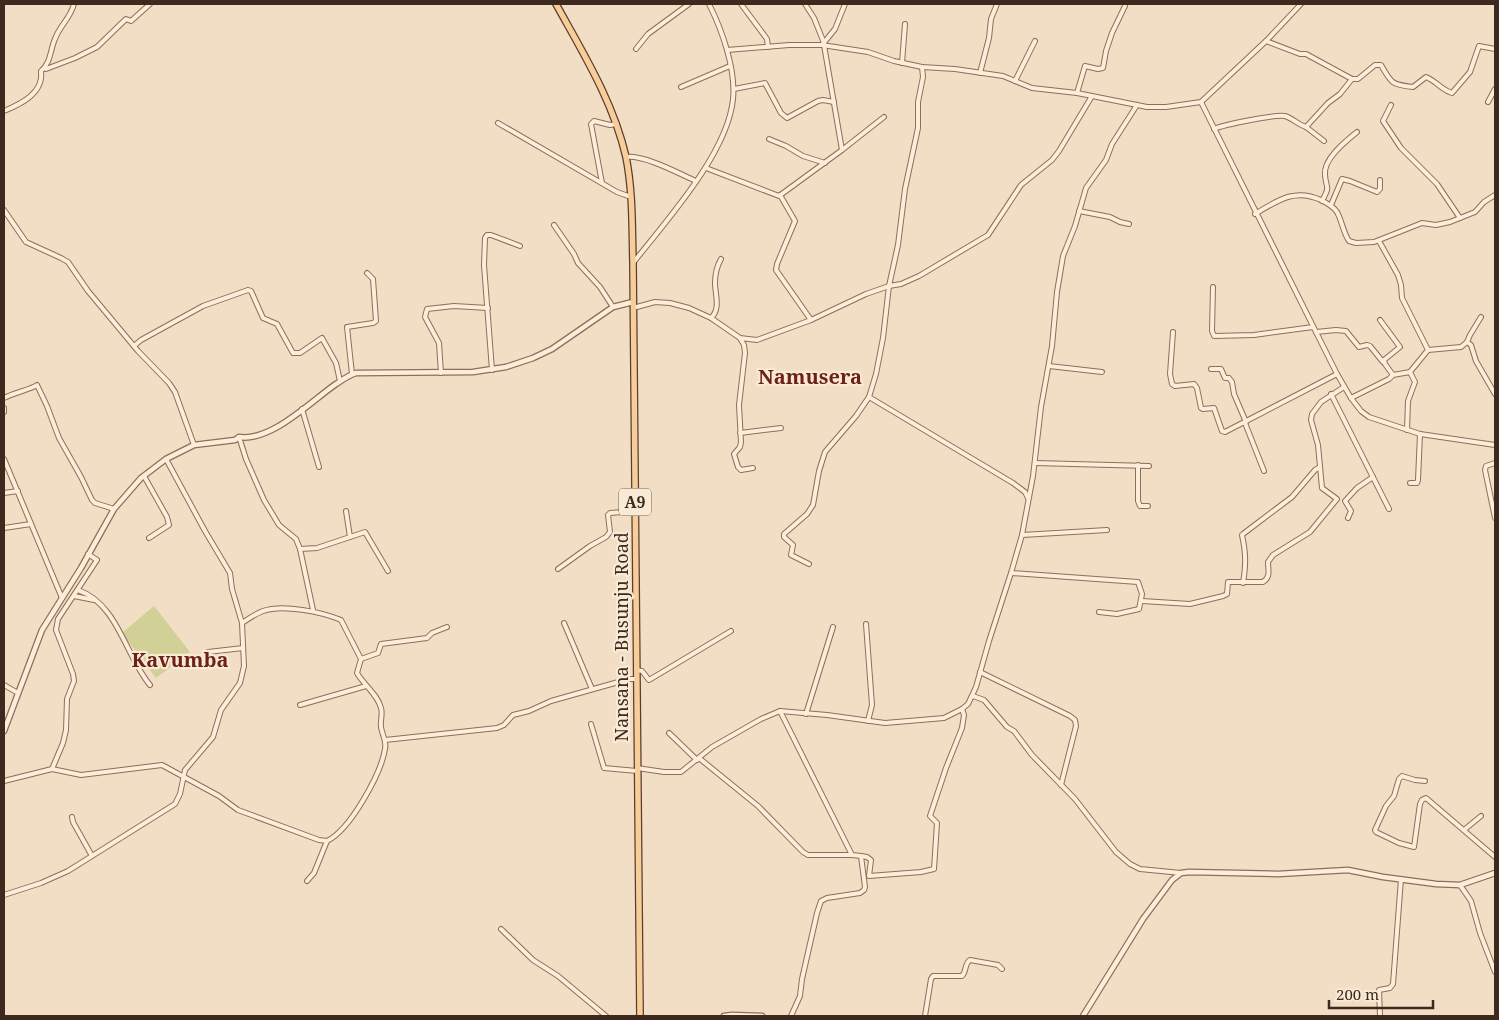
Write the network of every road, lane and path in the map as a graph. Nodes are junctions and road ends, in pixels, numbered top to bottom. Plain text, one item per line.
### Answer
1 (74, 4) edge
2 (150, 4) edge
3 (556, 4) edge
4 (689, 4) edge
5 (709, 4) edge
6 (742, 4) edge
7 (805, 4) edge
8 (845, 4) edge
9 (996, 4) edge
10 (1301, 4) edge
11 (1125, 6) dead end
12 (905, 24) dead end
13 (1035, 40) dead end
14 (1266, 41) junction
15 (823, 44) junction
16 (768, 47) junction
17 (636, 49) dead end
18 (1495, 49) edge
19 (727, 50) junction
20 (902, 63) junction
21 (730, 66) junction
22 (922, 67) junction
23 (42, 71) junction
24 (980, 73) junction
25 (1352, 79) junction
26 (1014, 81) junction
27 (681, 87) dead end
28 (734, 89) junction
29 (1495, 89) edge
30 (1077, 93) junction
31 (1092, 96) junction
32 (834, 102) junction
33 (1201, 102) junction
34 (1488, 102) dead end
35 (1137, 105) junction
36 (1391, 106) dead end
37 (4, 111) edge
38 (884, 117) dead end
39 (498, 123) dead end
40 (617, 124) junction
41 (1306, 127) junction
42 (1214, 129) junction
43 (1358, 132) dead end
44 (769, 139) dead end
45 (1324, 141) dead end
46 (842, 150) junction
47 (626, 157) junction
48 (825, 163) junction
49 (706, 168) junction
50 (1380, 180) dead end
51 (696, 181) junction
52 (602, 183) junction
53 (780, 195) junction
54 (1495, 195) edge
55 (631, 197) junction
56 (1322, 200) junction
57 (1331, 205) junction
58 (4, 210) edge
59 (1079, 211) junction
60 (1255, 214) junction
61 (1460, 218) junction
62 (1129, 224) dead end
63 (554, 225) dead end
64 (1379, 241) junction
65 (520, 246) dead end
66 (721, 259) dead end
67 (633, 264) junction
68 (367, 273) dead end
69 (889, 286) junction
70 (1213, 288) dead end
71 (633, 305) junction
72 (613, 307) junction
73 (488, 308) junction
74 (1481, 317) dead end
75 (711, 318) junction
76 (811, 320) junction
77 (1380, 320) dead end
78 (1313, 327) junction
79 (1173, 332) dead end
80 (1316, 332) junction
81 (740, 338) junction
82 (1467, 342) junction
83 (134, 346) junction
84 (1428, 350) junction
85 (1383, 362) junction
86 (1049, 366) junction
87 (1211, 369) dead end
88 (492, 370) junction
89 (1102, 372) dead end
90 (1410, 372) junction
91 (441, 373) junction
92 (352, 374) junction
93 (1337, 374) junction
94 (1393, 375) junction
95 (340, 382) junction
96 (1344, 387) junction
97 (1331, 394) junction
98 (1495, 394) edge
99 (869, 397) junction
100 (4, 398) edge
101 (1351, 398) junction
102 (302, 409) junction
103 (1245, 422) junction
104 (781, 428) dead end
105 (1407, 430) junction
106 (740, 433) junction
107 (1420, 434) junction
108 (239, 438) junction
109 (194, 445) junction
110 (1495, 445) edge
111 (4, 459) edge
112 (166, 459) junction
113 (1035, 463) junction
114 (1495, 463) edge
115 (1138, 466) junction
116 (1149, 466) dead end
117 (319, 467) dead end
118 (1320, 467) junction
119 (754, 468) dead end
120 (1264, 471) dead end
121 (144, 476) junction
122 (1373, 477) junction
123 (1410, 483) dead end
124 (18, 491) junction
125 (4, 493) edge
126 (1029, 499) junction
127 (1337, 499) junction
128 (1346, 501) junction
129 (1148, 506) dead end
130 (114, 509) junction
131 (1389, 510) dead end
132 (346, 511) dead end
133 (635, 511) junction
134 (1348, 518) dead end
135 (1495, 518) edge
136 (31, 524) junction
137 (4, 528) edge
138 (1107, 530) dead end
139 (1022, 535) junction
140 (350, 536) junction
141 (149, 538) dead end
142 (300, 549) junction
143 (88, 554) junction
144 (810, 564) dead end
145 (558, 569) dead end
146 (388, 571) dead end
147 (1012, 573) junction
148 (1243, 583) junction
149 (78, 590) junction
150 (74, 596) junction
151 (62, 598) junction
152 (1142, 601) junction
153 (99, 602) junction
154 (313, 610) junction
155 (1099, 612) dead end
156 (242, 623) junction
157 (564, 624) dead end
158 (866, 624) dead end
159 (447, 627) dead end
160 (832, 627) dead end
161 (731, 631) dead end
162 (243, 648) junction
163 (208, 652) dead end
164 (362, 659) junction
165 (637, 670) junction
166 (980, 672) junction
167 (637, 679) junction
168 (150, 685) dead end
169 (4, 686) edge
170 (366, 686) junction
171 (592, 689) junction
172 (18, 693) junction
173 (972, 696) junction
174 (300, 704) dead end
175 (962, 709) junction
176 (780, 711) junction
177 (806, 714) junction
178 (868, 721) junction
179 (591, 724) dead end
180 (4, 731) edge
181 (669, 733) dead end
182 (385, 740) junction
183 (698, 759) junction
184 (52, 769) junction
185 (637, 769) junction
186 (184, 777) junction
187 (4, 781) edge
188 (1425, 781) dead end
189 (1061, 785) junction
190 (1481, 816) dead end
191 (72, 817) dead end
192 (1464, 830) junction
193 (327, 841) junction
194 (852, 855) junction
195 (92, 856) junction
196 (860, 856) junction
197 (1495, 857) edge
198 (1181, 873) junction
199 (1495, 873) edge
200 (1401, 879) junction
201 (307, 881) dead end
202 (1460, 885) junction
203 (4, 895) edge
204 (501, 929) dead end
205 (1002, 969) dead end
206 (1495, 972) edge
207 (606, 1016) edge
208 (640, 1016) edge
209 (724, 1016) edge
210 (762, 1016) edge
211 (791, 1016) edge
212 (925, 1016) edge
213 (1083, 1016) edge
214 (1380, 1016) edge

1 - 23 street
2 - 23 street
3 - 40 main road, Nansana - Busunju Road / A9
4 - 17 street
5 - 19 street
6 - 16 street
7 - 15 street
8 - 15 street
9 - 24 street
10 - 14 street
11 - 30 street
12 - 20 street
13 - 26 street
14 - 25 street
14 - 33 street
15 - 16 street
15 - 20 street
15 - 32 street
16 - 19 street
18 - 25 street
19 - 21 street
20 - 22 street
21 - 27 street
21 - 28 street
22 - 24 street
22 - 69 street
23 - 37 street
24 - 26 street
25 - 41 street
26 - 30 street
28 - 32 street
28 - 49 street
29 - 34 street
30 - 31 street
31 - 35 street
31 - 69 street
32 - 46 street
33 - 35 street
33 - 42 street
35 - 59 street
36 - 61 street
38 - 46 street
39 - 52 street
40 - 47 main road, Nansana - Busunju Road / A9
40 - 52 street
41 - 42 street
41 - 45 street
42 - 60 street
43 - 56 street
44 - 48 street
46 - 48 street
47 - 51 street
47 - 55 main road, Nansana - Busunju Road / A9
48 - 53 street
49 - 51 street
49 - 53 street
50 - 57 street
51 - 67 street
52 - 55 street
53 - 76 street
54 - 61 street
55 - 67 main road, Nansana - Busunju Road / A9
56 - 57 street
56 - 60 street
57 - 64 street
58 - 83 street
59 - 62 street
59 - 86 street
60 - 78 street
61 - 64 street
63 - 72 street
64 - 84 street
65 - 73 street
66 - 75 street
67 - 71 main road, Nansana - Busunju Road / A9
68 - 92 street
69 - 76 street
69 - 99 street
70 - 78 street
71 - 72 street
71 - 75 street
71 - 133 main road, Nansana - Busunju Road / A9
72 - 88 street
73 - 88 street
73 - 91 street
74 - 82 street
75 - 81 street
76 - 81 street
77 - 85 street
78 - 80 street
79 - 103 street
80 - 85 street
80 - 93 street
81 - 106 street
82 - 84 street
82 - 98 street
83 - 95 street
83 - 109 street
84 - 90 street
85 - 94 street
86 - 89 street
86 - 113 street
87 - 103 street
88 - 91 street
90 - 94 street
90 - 105 street
91 - 92 street
92 - 95 street
93 - 96 street
93 - 103 street
94 - 101 street
95 - 102 street
96 - 97 street
96 - 101 street
97 - 118 street
97 - 122 street
99 - 126 street
99 - 144 street
100 - 130 street
101 - 105 street
102 - 108 street
102 - 117 street
103 - 120 street
104 - 106 street
105 - 107 street
106 - 119 street
107 - 110 street
107 - 123 street
108 - 109 street
108 - 142 street
109 - 112 street
111 - 124 street
112 - 121 street
112 - 156 street
113 - 115 street
113 - 126 street
114 - 135 street
115 - 116 street
115 - 129 street
118 - 127 street
118 - 148 street
121 - 130 street
121 - 141 street
122 - 128 street
122 - 131 street
124 - 125 street
124 - 136 street
126 - 139 street
127 - 128 street
127 - 148 street
128 - 134 street
130 - 143 street
132 - 140 street
133 - 145 street
133 - 165 main road, Nansana - Busunju Road / A9
136 - 137 street
136 - 151 street
138 - 139 street
139 - 147 street
140 - 142 street
140 - 146 street
142 - 154 street
143 - 149 street
143 - 151 street
147 - 152 street
147 - 166 street
148 - 152 street
149 - 150 street
149 - 153 street
150 - 153 street
150 - 184 street
151 - 172 street
152 - 155 street
153 - 168 street
154 - 156 street
154 - 164 street
156 - 162 street
157 - 171 street
158 - 178 street
159 - 164 street
160 - 177 street
161 - 165 street
162 - 163 street
162 - 186 street
164 - 170 street
165 - 167 main road, Nansana - Busunju Road / A9
166 - 173 street
166 - 189 street
167 - 171 street
167 - 185 main road, Nansana - Busunju Road / A9
169 - 172 street
170 - 174 street
170 - 182 street
171 - 182 street
172 - 180 street
173 - 175 street
173 - 189 street
175 - 178 street
175 - 196 street
176 - 177 street
176 - 183 street
176 - 194 street
177 - 178 street
179 - 185 street
181 - 183 street
182 - 193 street
183 - 185 street
183 - 194 street
184 - 186 street
184 - 187 street
185 - 208 main road, Nansana - Busunju Road / A9
186 - 193 street
186 - 195 street
188 - 192 street
189 - 198 street
190 - 192 street
191 - 195 street
192 - 197 street
193 - 201 street
194 - 196 street
195 - 203 street
196 - 211 street
198 - 200 street
198 - 213 street
199 - 202 street
200 - 202 street
200 - 214 street
202 - 206 street
204 - 207 street
205 - 212 street
209 - 210 street

